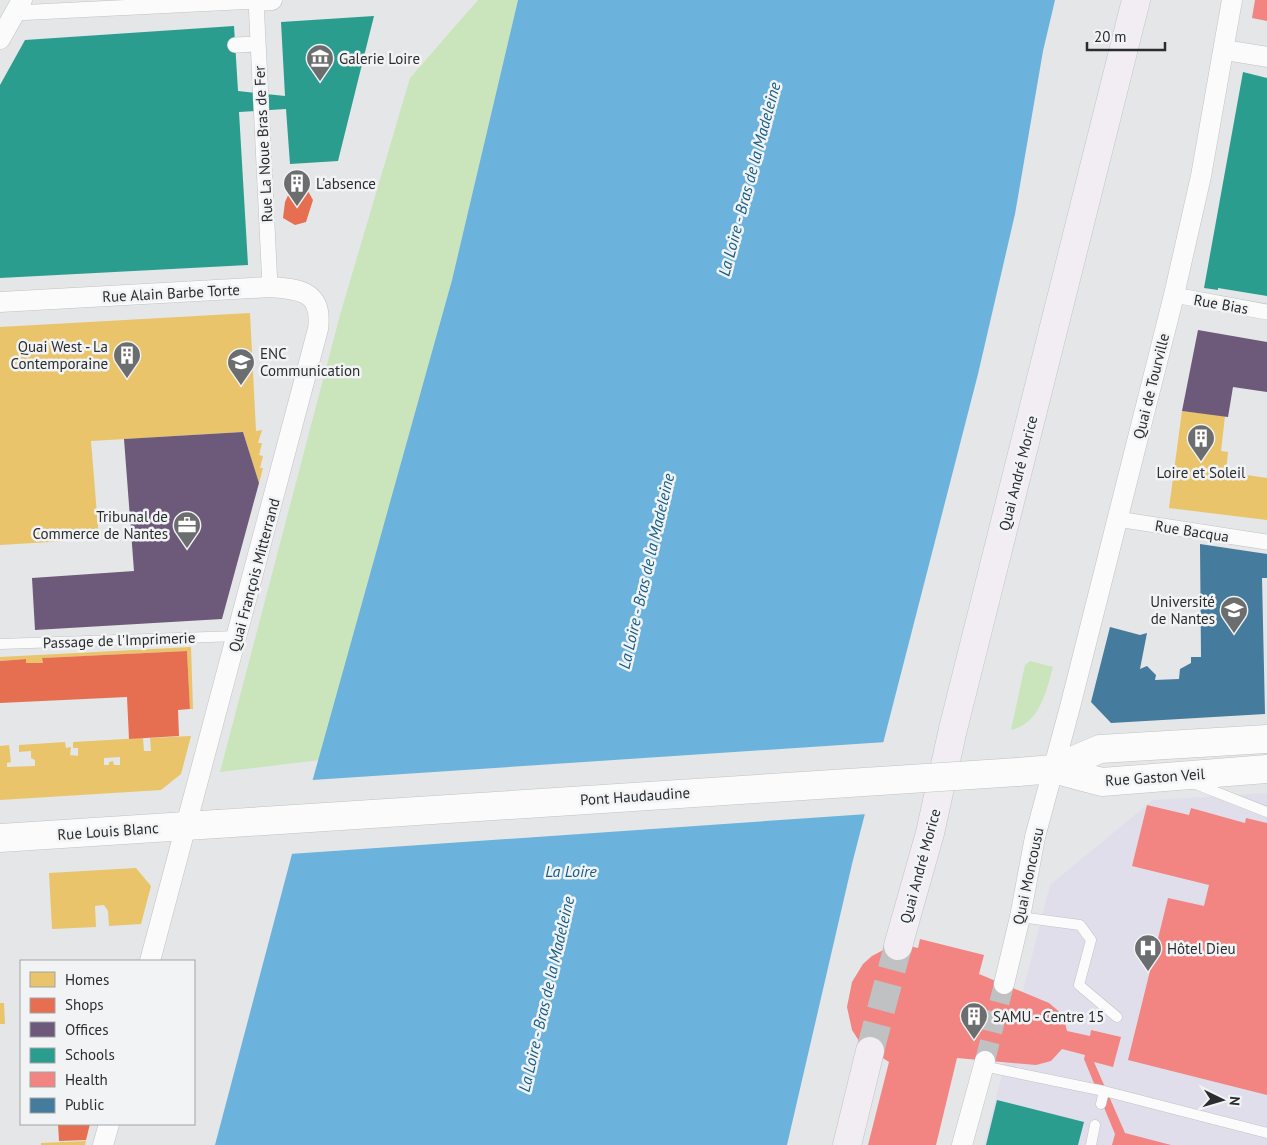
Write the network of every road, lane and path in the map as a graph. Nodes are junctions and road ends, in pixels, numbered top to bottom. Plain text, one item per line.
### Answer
1 (261, 0) edge
2 (1136, 0) edge
3 (1232, 0) edge
4 (19, 6) edge
5 (0, 39) edge
6 (258, 44) junction
7 (235, 46) dead end
8 (1225, 50) junction
9 (1267, 58) edge
10 (270, 287) junction
11 (1174, 296) junction
12 (0, 302) edge
13 (1267, 312) edge
14 (319, 322) joint
15 (1118, 520) junction
16 (1267, 542) edge
17 (238, 636) junction
18 (0, 644) edge
19 (1267, 739) edge
20 (1267, 769) edge
21 (1041, 770) junction
22 (1179, 776) junction
23 (1267, 812) edge
24 (217, 824) joint
25 (186, 826) junction
26 (0, 838) edge
27 (1020, 917) junction
28 (898, 946) tunnel mouth
29 (150, 960) edge
30 (1004, 984) tunnel mouth
31 (1117, 1017) dead end
32 (870, 1051) tunnel mouth
33 (984, 1063) joint
34 (1104, 1091) junction
35 (1101, 1104) dead end
36 (108, 1125) edge
37 (1095, 1125) dead end
38 (1267, 1133) edge
39 (103, 1145) edge
40 (847, 1145) edge
41 (962, 1145) edge
42 (1091, 1145) edge

1 - 4 street
1 - 6 street, Rue La Noue Bras de Fer
2 - 28 main road, Quai André Morice
3 - 8 street, Quai de Tourville
4 - 5 street
6 - 7 street
6 - 10 street, Rue La Noue Bras de Fer
8 - 9 street
8 - 11 street, Quai de Tourville
10 - 12 street, Rue Alain Barbe Torte
10 - 14 street, Rue Alain Barbe Torte
11 - 13 street, Rue Bias
11 - 15 street, Quai de Tourville
14 - 17 street, Quai François Mitterrand
15 - 16 street, Rue Bacqua
15 - 21 street, Quai de Tourville
17 - 18 lane, Passage de l'Imprimerie
17 - 25 street, Quai François Mitterrand
19 - 21 main road, Rue Gaston Veil
20 - 22 main road, Rue Gaston Veil
21 - 22 main road, Rue Gaston Veil
21 - 24 main road, Pont Haudaudine, bridge
21 - 27 street, Quai Moncousu
22 - 23 lane
24 - 25 main road, Rue Louis Blanc
25 - 26 main road, Rue Louis Blanc
25 - 29 street, Quai François Mitterrand
27 - 30 street, Quai Moncousu
27 - 31 lane
32 - 40 main road
33 - 34 lane
33 - 41 street
34 - 35 lane
34 - 38 lane
36 - 39 street
37 - 42 lane

